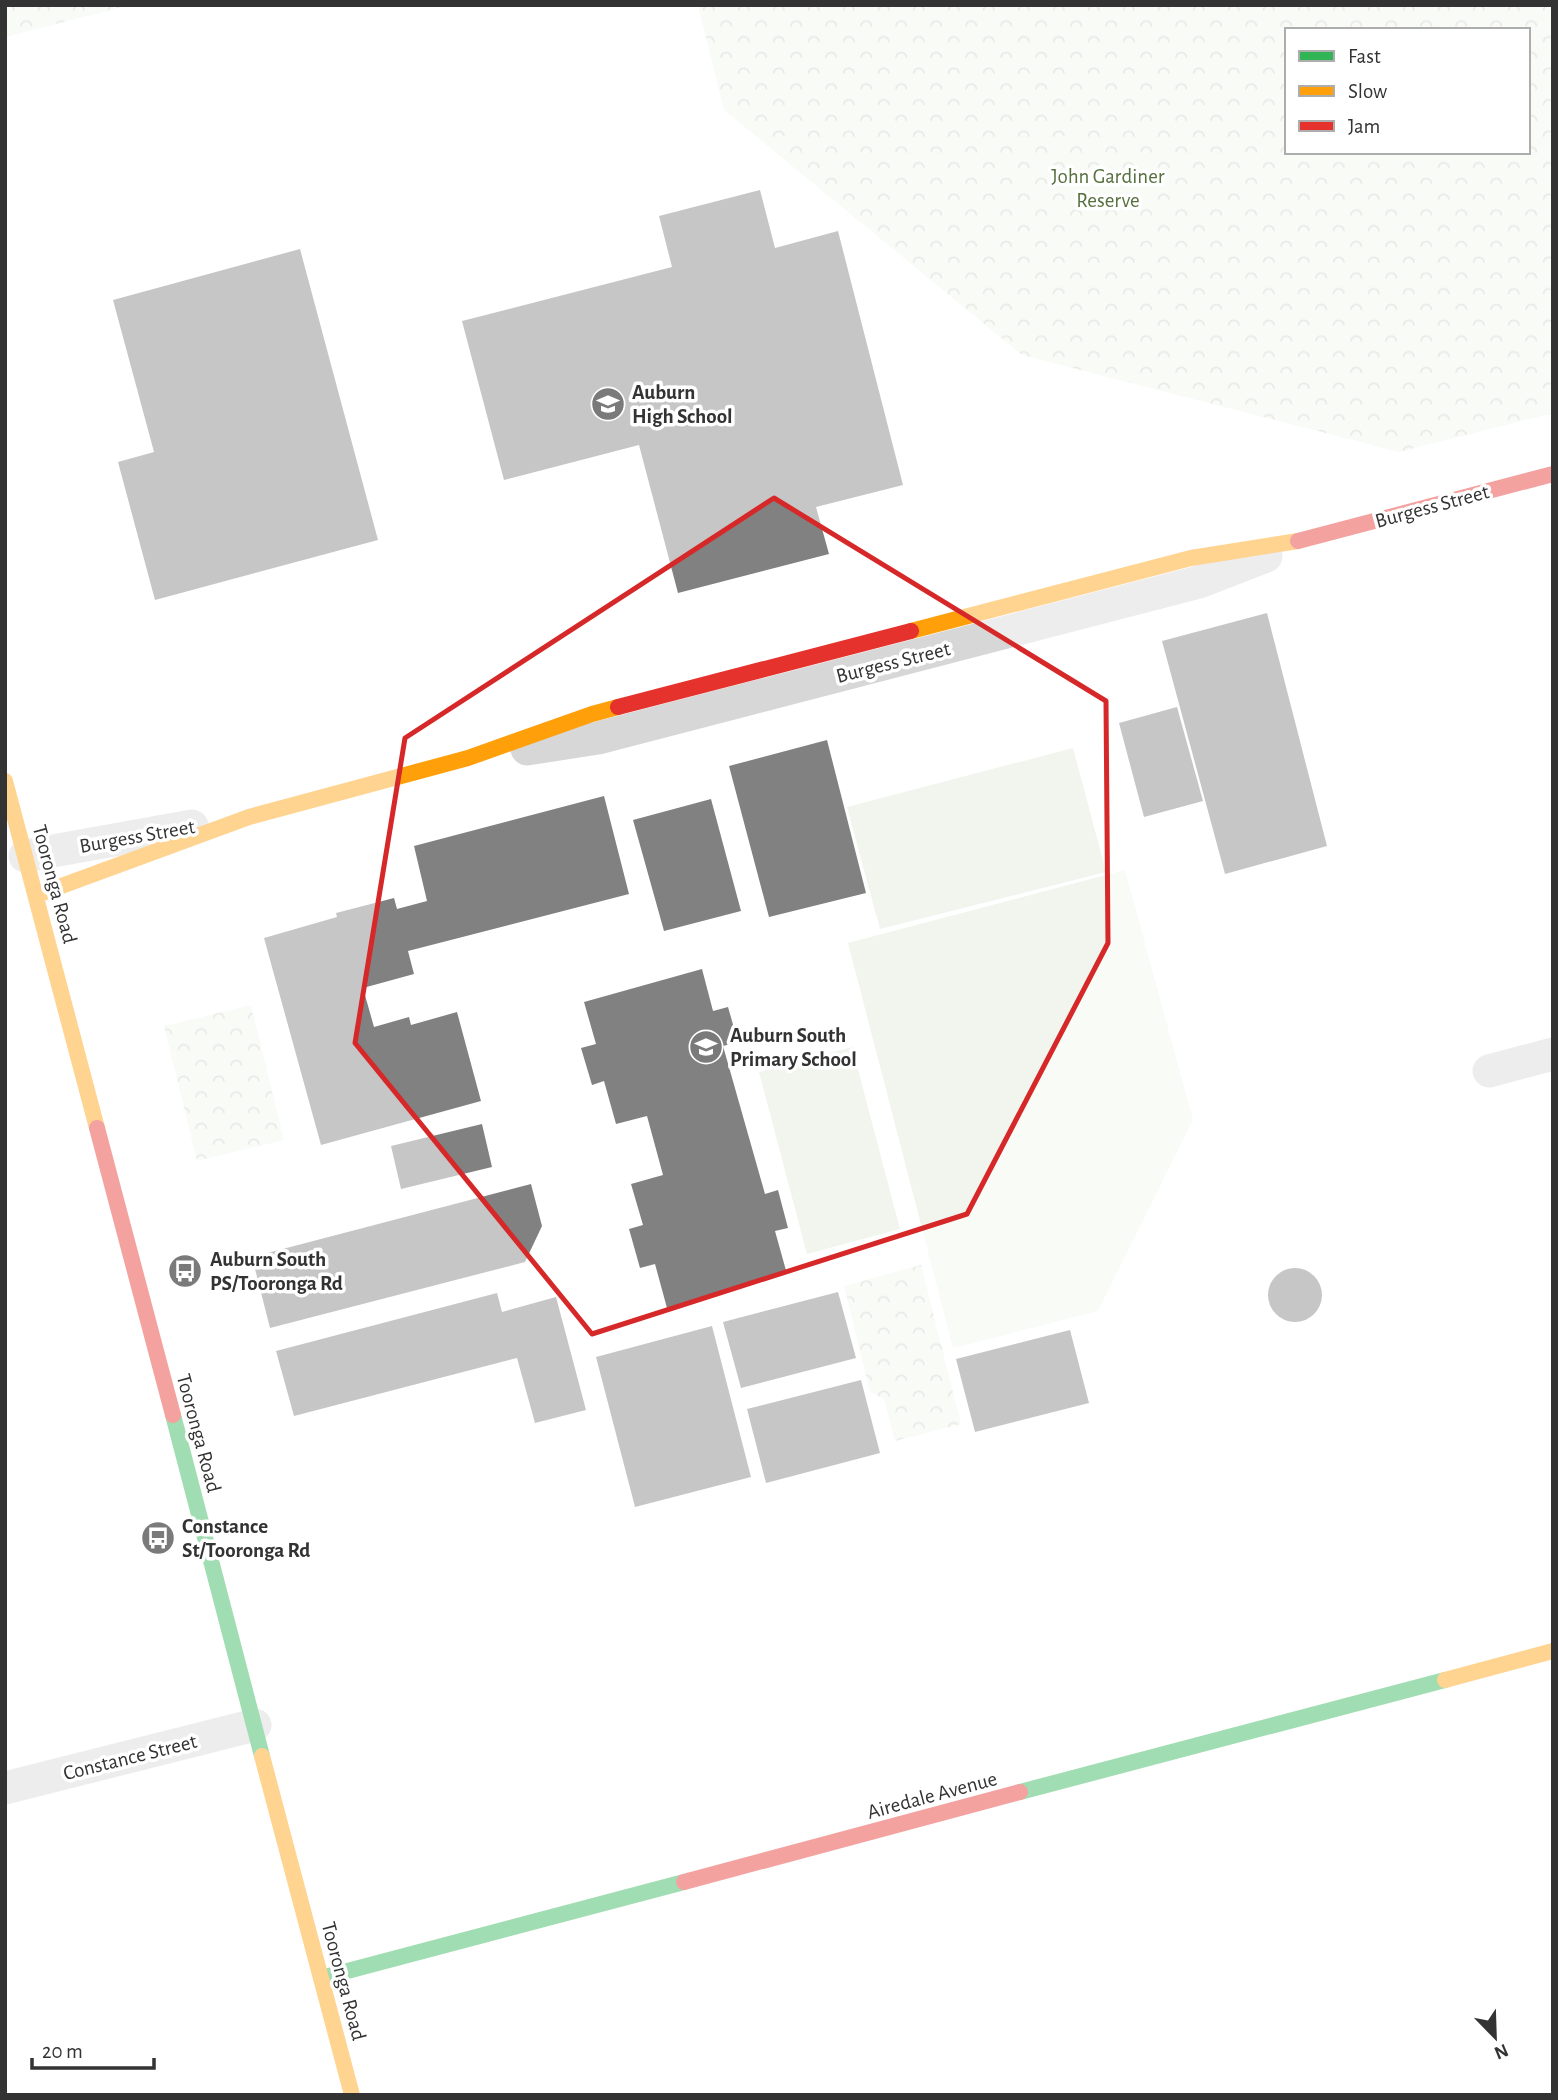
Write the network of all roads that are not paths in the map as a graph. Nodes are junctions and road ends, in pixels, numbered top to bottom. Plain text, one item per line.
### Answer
1 (1553, 474) edge
2 (1311, 539) joint
3 (468, 758) joint
4 (5, 781) edge
5 (249, 817) junction
6 (25, 856) junction
7 (37, 895) junction
8 (1553, 1054) edge
9 (1489, 1071) dead end
10 (1553, 1651) edge
11 (255, 1725) junction
12 (5, 1788) edge
13 (321, 1978) junction
14 (352, 2095) edge

1 - 2 street, Burgess Street
2 - 3 street, Burgess Street
3 - 5 street, Burgess Street
4 - 6 street, Tooronga Road
5 - 6 street, Burgess Street
5 - 7 street, Burgess Street
6 - 7 street, Tooronga Road
7 - 11 street, Tooronga Road
8 - 9 street
10 - 13 street, Airedale Avenue
11 - 12 street, Constance Street
11 - 13 street, Tooronga Road
13 - 14 street, Tooronga Road

